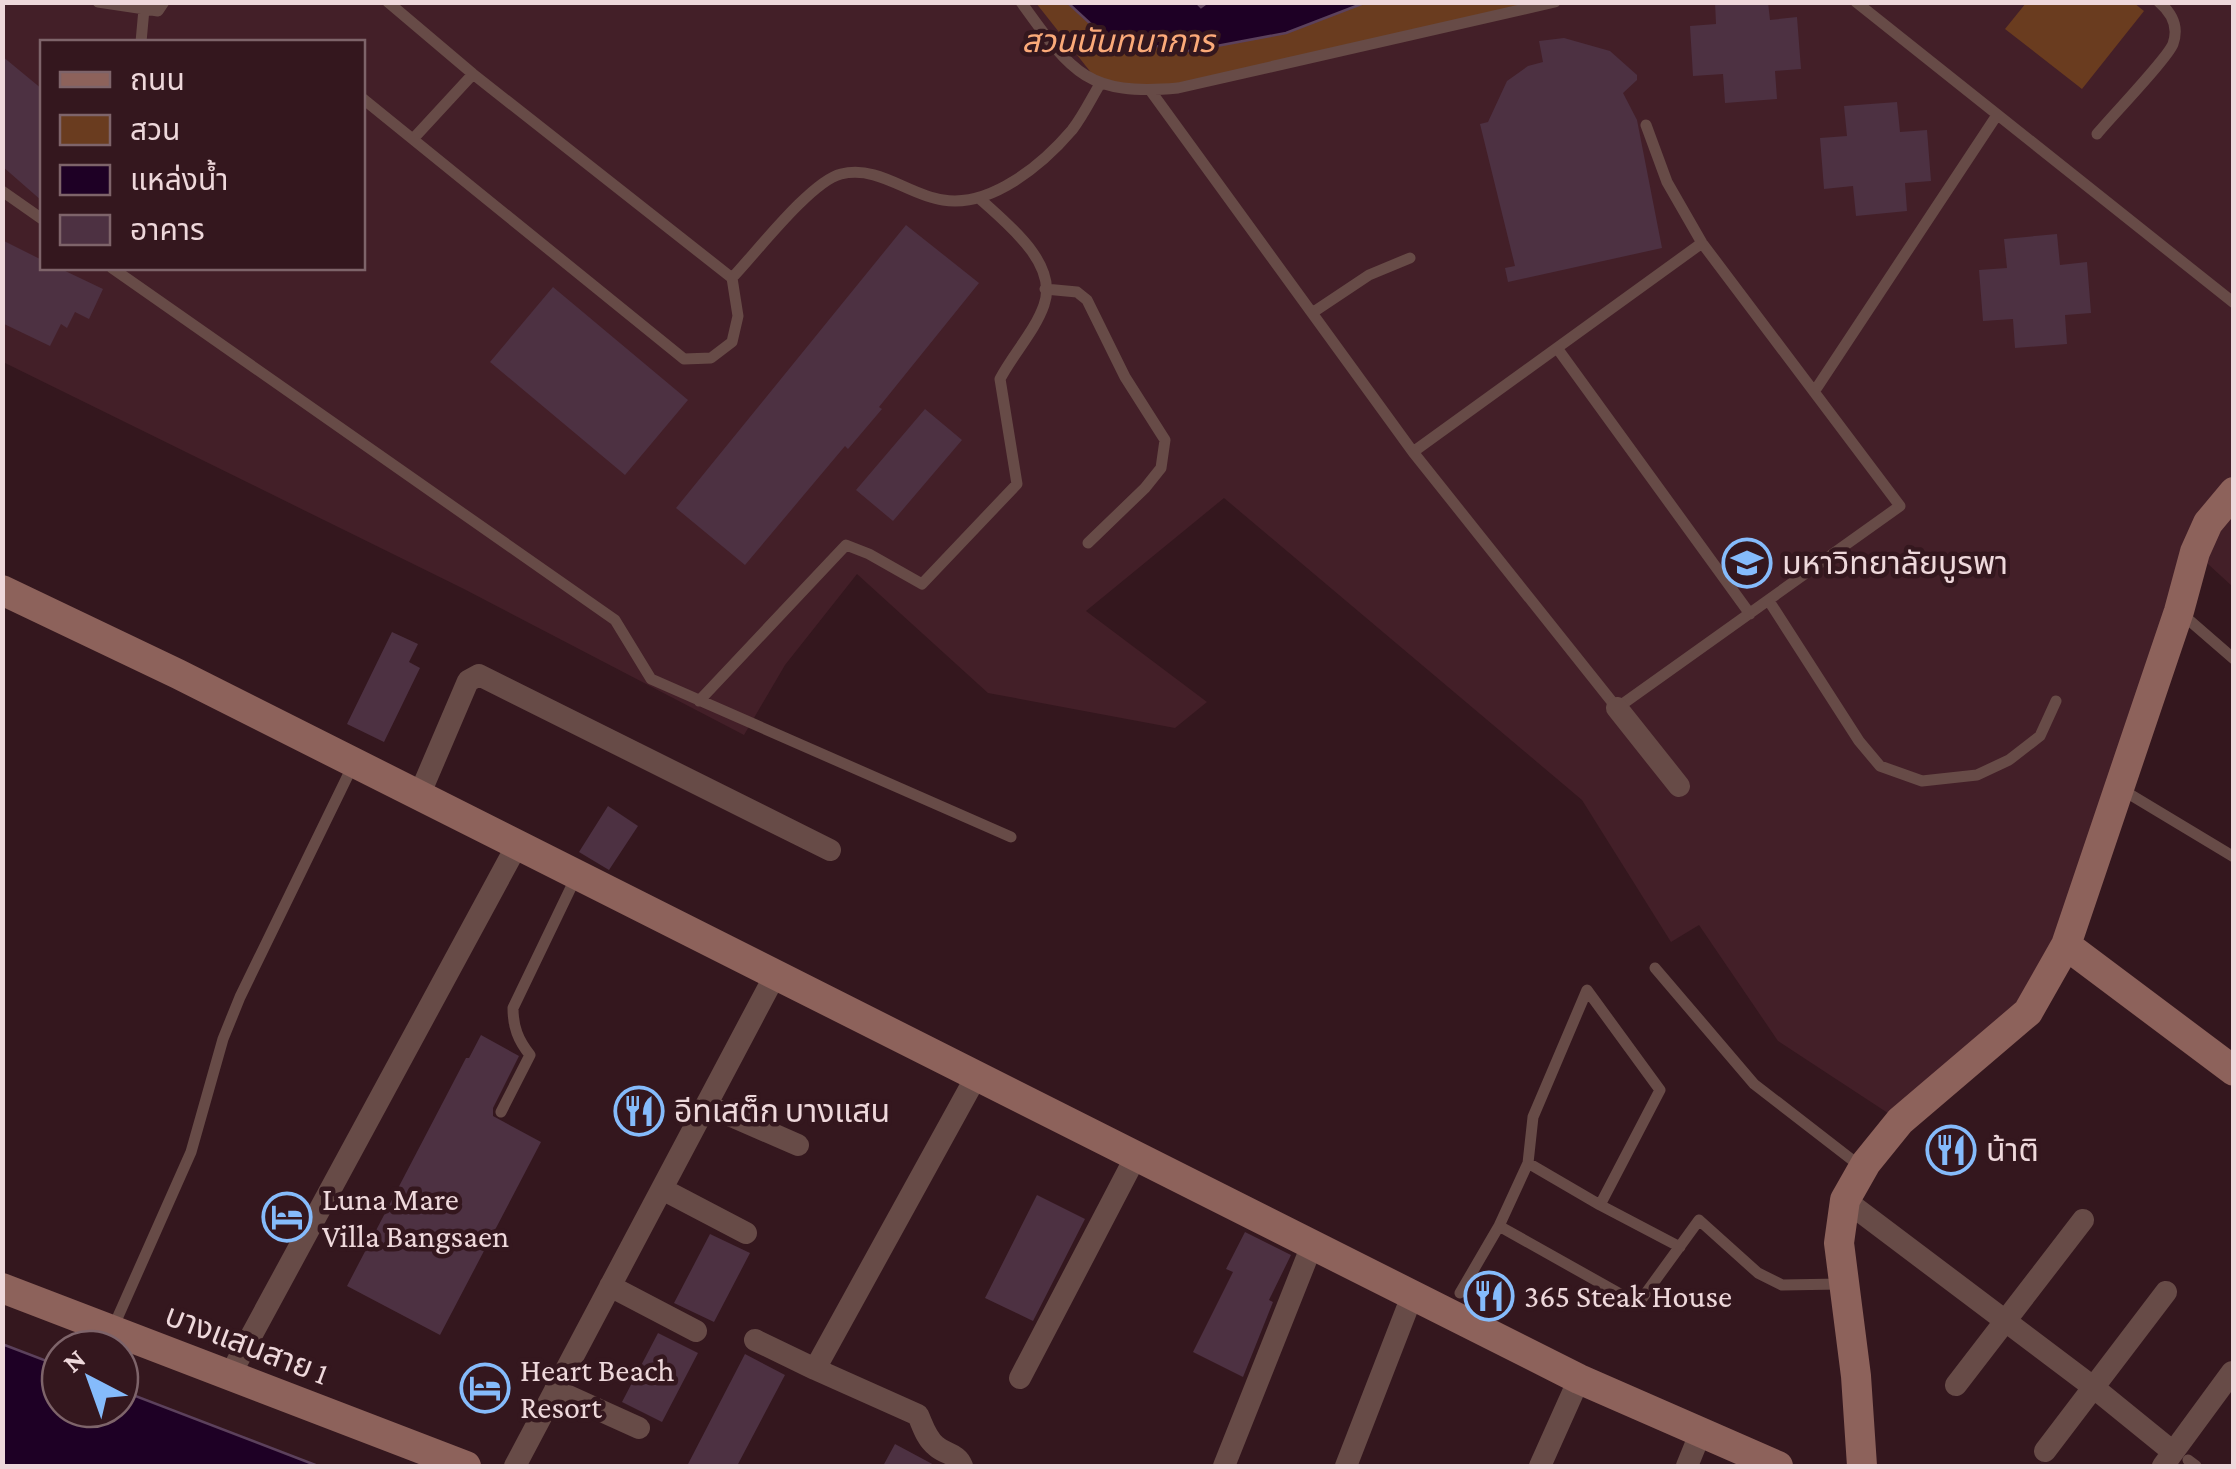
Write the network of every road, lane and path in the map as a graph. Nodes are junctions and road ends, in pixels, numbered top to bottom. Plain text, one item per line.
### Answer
1 (98, 2) edge
2 (164, 2) edge
3 (388, 2) edge
4 (1021, 2) edge
5 (1555, 2) edge
6 (1856, 2) edge
7 (2159, 2) edge
8 (144, 9) junction
9 (141, 40) edge
10 (473, 74) junction
11 (1100, 84) junction
12 (1150, 90) junction
13 (365, 100) edge
14 (1998, 115) junction
15 (1646, 125) dead end
16 (2096, 134) dead end
17 (413, 140) junction
18 (2, 191) edge
19 (979, 198) junction
20 (40, 218) edge
21 (1702, 243) junction
22 (1410, 258) dead end
23 (115, 270) edge
24 (732, 278) junction
25 (1045, 289) junction
26 (2234, 303) edge
27 (1312, 313) junction
28 (1557, 348) junction
29 (1814, 392) junction
30 (1413, 452) junction
31 (2234, 492) edge
32 (1088, 543) dead end
33 (2, 590) edge
34 (1769, 601) junction
35 (2179, 611) junction
36 (1750, 614) junction
37 (2234, 659) edge
38 (700, 700) junction
39 (2056, 701) dead end
40 (1617, 708) junction
41 (354, 765) junction
42 (1678, 786) dead end
43 (2120, 788) junction
44 (418, 798) junction
45 (1010, 837) dead end
46 (516, 847) junction
47 (830, 850) dead end
48 (2234, 857) edge
49 (576, 877) junction
50 (2066, 945) junction
51 (1655, 968) dead end
52 (774, 977) junction
53 (2234, 1071) edge
54 (977, 1075) junction
55 (706, 1105) junction
56 (501, 1112) dead end
57 (798, 1145) dead end
58 (1136, 1156) junction
59 (1528, 1162) junction
60 (1863, 1168) junction
61 (662, 1189) junction
62 (1845, 1200) junction
63 (1600, 1205) junction
64 (2083, 1220) dead end
65 (1499, 1226) junction
66 (746, 1233) dead end
67 (1312, 1245) junction
68 (1680, 1247) junction
69 (1844, 1284) junction
70 (610, 1286) junction
71 (2, 1288) edge
72 (2166, 1292) dead end
73 (1460, 1293) dead end
74 (1412, 1296) junction
75 (2006, 1320) junction
76 (109, 1329) edge
77 (112, 1329) edge
78 (696, 1331) dead end
79 (755, 1340) dead end
80 (140, 1341) edge
81 (815, 1369) junction
82 (2232, 1372) edge
83 (230, 1375) junction
84 (1020, 1378) dead end
85 (1578, 1379) junction
86 (1956, 1385) dead end
87 (2093, 1386) junction
88 (556, 1390) junction
89 (639, 1428) dead end
90 (1700, 1434) junction
91 (2045, 1451) dead end
92 (2180, 1461) edge
93 (466, 1466) edge
94 (515, 1466) edge
95 (962, 1466) edge
96 (1224, 1466) edge
97 (1346, 1466) edge
98 (1540, 1466) edge
99 (1687, 1466) edge
100 (1778, 1466) edge
101 (1862, 1466) edge

1 - 8 lane
2 - 8 lane
3 - 10 lane
4 - 11 lane
5 - 12 lane
6 - 14 lane
7 - 16 lane
8 - 9 lane
10 - 17 lane
10 - 24 lane
11 - 12 lane
11 - 19 lane
12 - 27 lane
13 - 17 lane
14 - 26 lane
14 - 29 lane
15 - 21 lane
17 - 24 lane
18 - 20 lane
19 - 24 lane
19 - 25 lane
21 - 28 lane
21 - 29 lane
22 - 27 lane
23 - 38 lane
25 - 32 lane
25 - 38 lane
27 - 30 lane
28 - 30 lane
28 - 36 lane
29 - 34 lane
30 - 40 lane
31 - 35 street
33 - 41 street
34 - 36 lane
34 - 39 lane
35 - 37 lane
35 - 43 street
36 - 40 lane
38 - 45 lane
40 - 42 street
41 - 44 street
41 - 77 lane
43 - 48 lane
43 - 50 street
44 - 46 street
44 - 47 street
46 - 49 street
46 - 83 street
49 - 52 street
49 - 56 lane
50 - 53 street
50 - 60 street
51 - 60 lane
52 - 54 street
52 - 55 street
54 - 58 street
54 - 81 street
55 - 57 street
55 - 61 street
58 - 67 street
58 - 84 street
59 - 63 lane
59 - 63 lane
59 - 65 lane
60 - 62 street
61 - 66 street
61 - 70 street
62 - 69 street
62 - 75 street
63 - 68 lane
64 - 75 street
65 - 68 lane
65 - 73 lane
67 - 74 street
67 - 96 street
68 - 69 lane
69 - 101 street
70 - 78 street
70 - 88 street
71 - 76 street, บางแสนสาย 1
72 - 87 street
74 - 85 street
74 - 97 street
75 - 86 street
75 - 87 street
79 - 81 street
80 - 83 street, บางแสนสาย 1
81 - 95 street
82 - 92 street
83 - 93 street, บางแสนสาย 1
85 - 90 street
85 - 98 street
87 - 91 street
87 - 92 street
88 - 89 street
88 - 94 street
90 - 99 street
90 - 100 street

